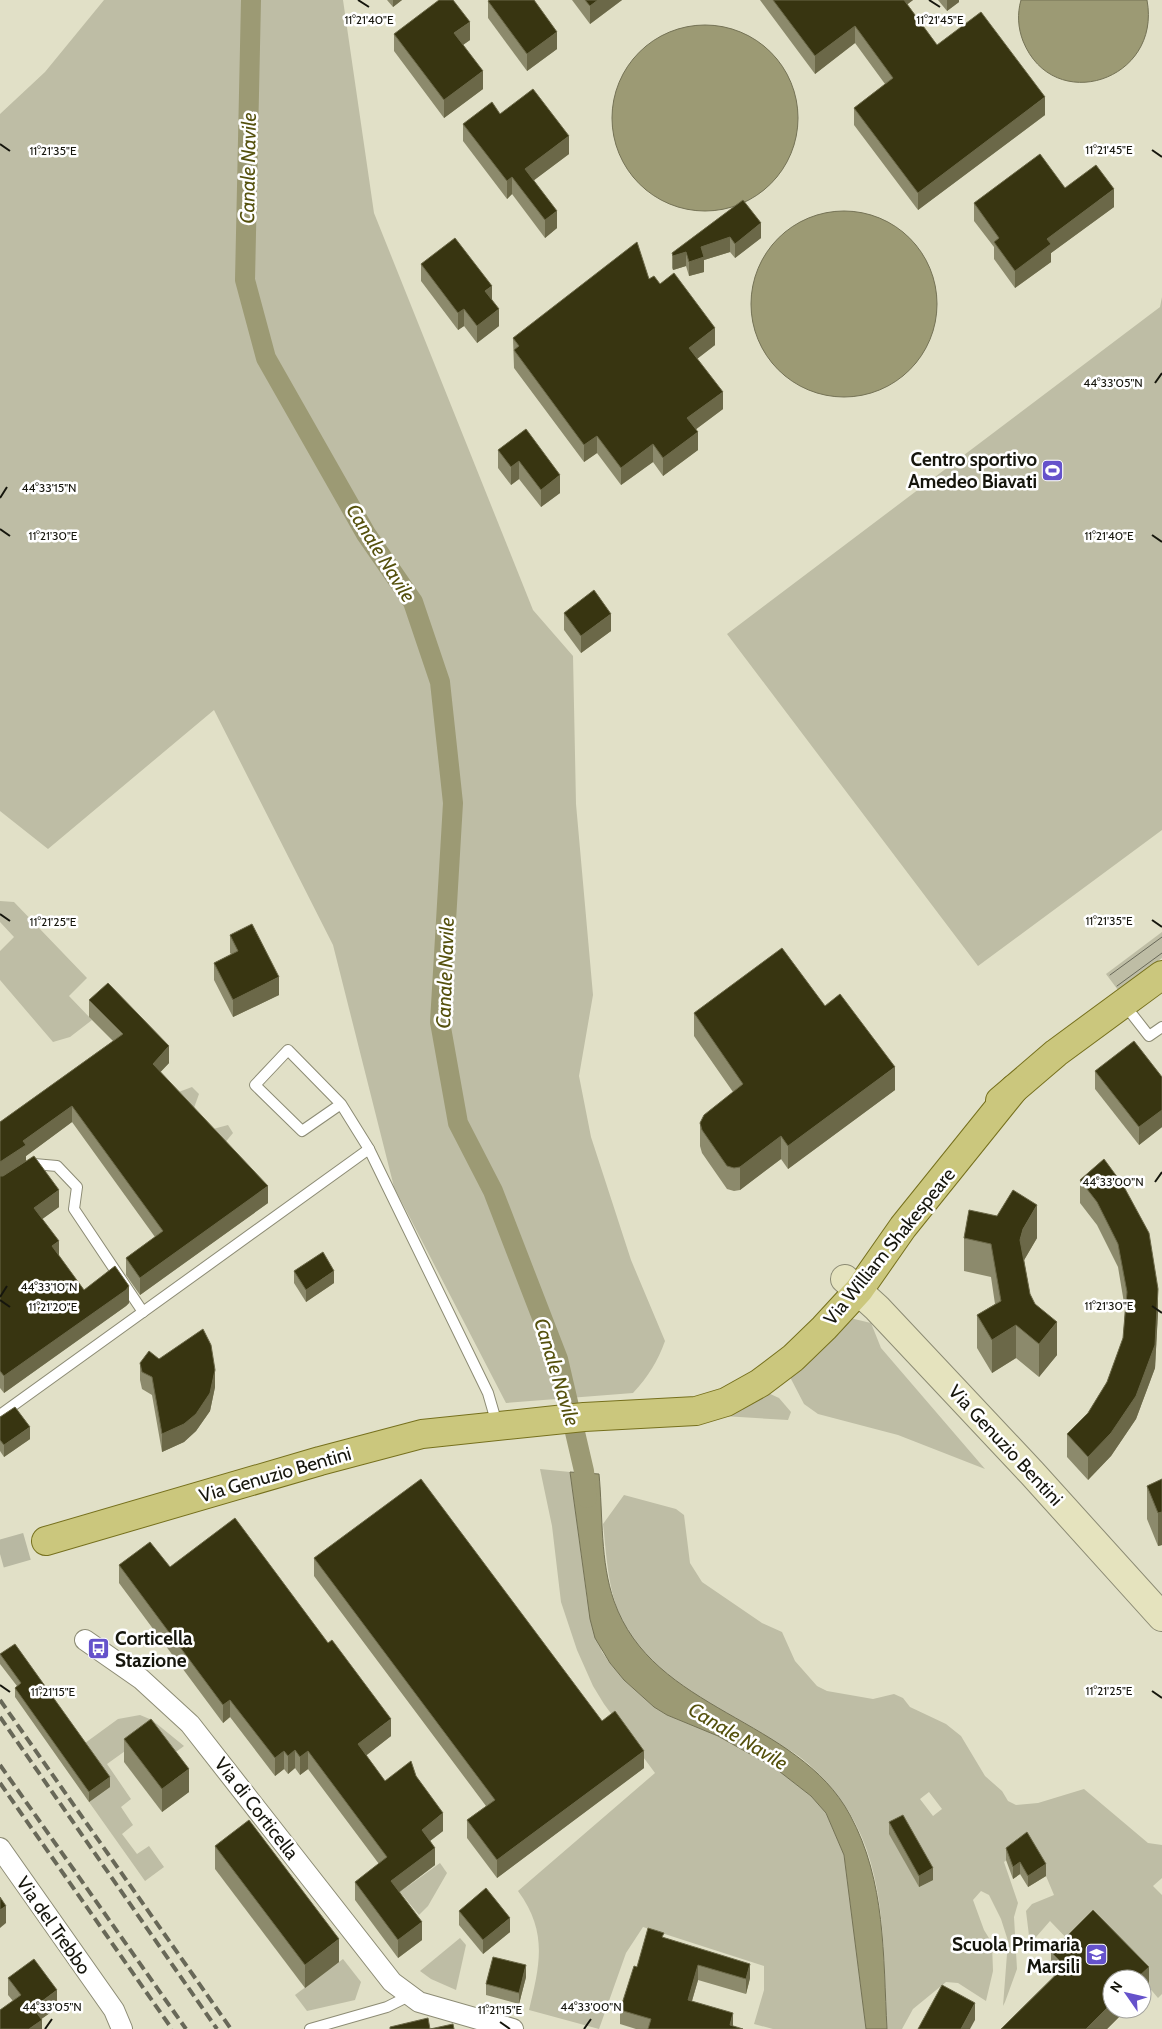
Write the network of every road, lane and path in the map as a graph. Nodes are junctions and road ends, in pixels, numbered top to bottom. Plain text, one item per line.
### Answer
1 (1162, 975) edge
2 (1124, 1003) junction
3 (1162, 1027) edge
4 (341, 1104) junction
5 (369, 1149) junction
6 (20, 1173) edge
7 (852, 1284) junction
8 (143, 1312) junction
9 (0, 1415) edge
10 (503, 1425) junction
11 (46, 1541) tunnel mouth
12 (1162, 1617) edge
13 (85, 1640) dead end
14 (0, 1848) edge
15 (409, 1996) junction
16 (122, 2029) edge
17 (310, 2029) edge
18 (513, 2029) edge

1 - 2 main road, Via William Shakespeare
2 - 3 lane
2 - 7 main road, Via William Shakespeare
4 - 4 lane
4 - 5 lane
5 - 8 lane
5 - 10 lane
6 - 8 lane
7 - 10 main road, Via William Shakespeare
7 - 12 street, Via Genuzio Bentini
8 - 9 lane
10 - 11 main road, Via Genuzio Bentini
13 - 15 street, Via di Corticella
14 - 16 street, Via del Trebbo
15 - 17 lane
15 - 18 street, Via di Corticella

